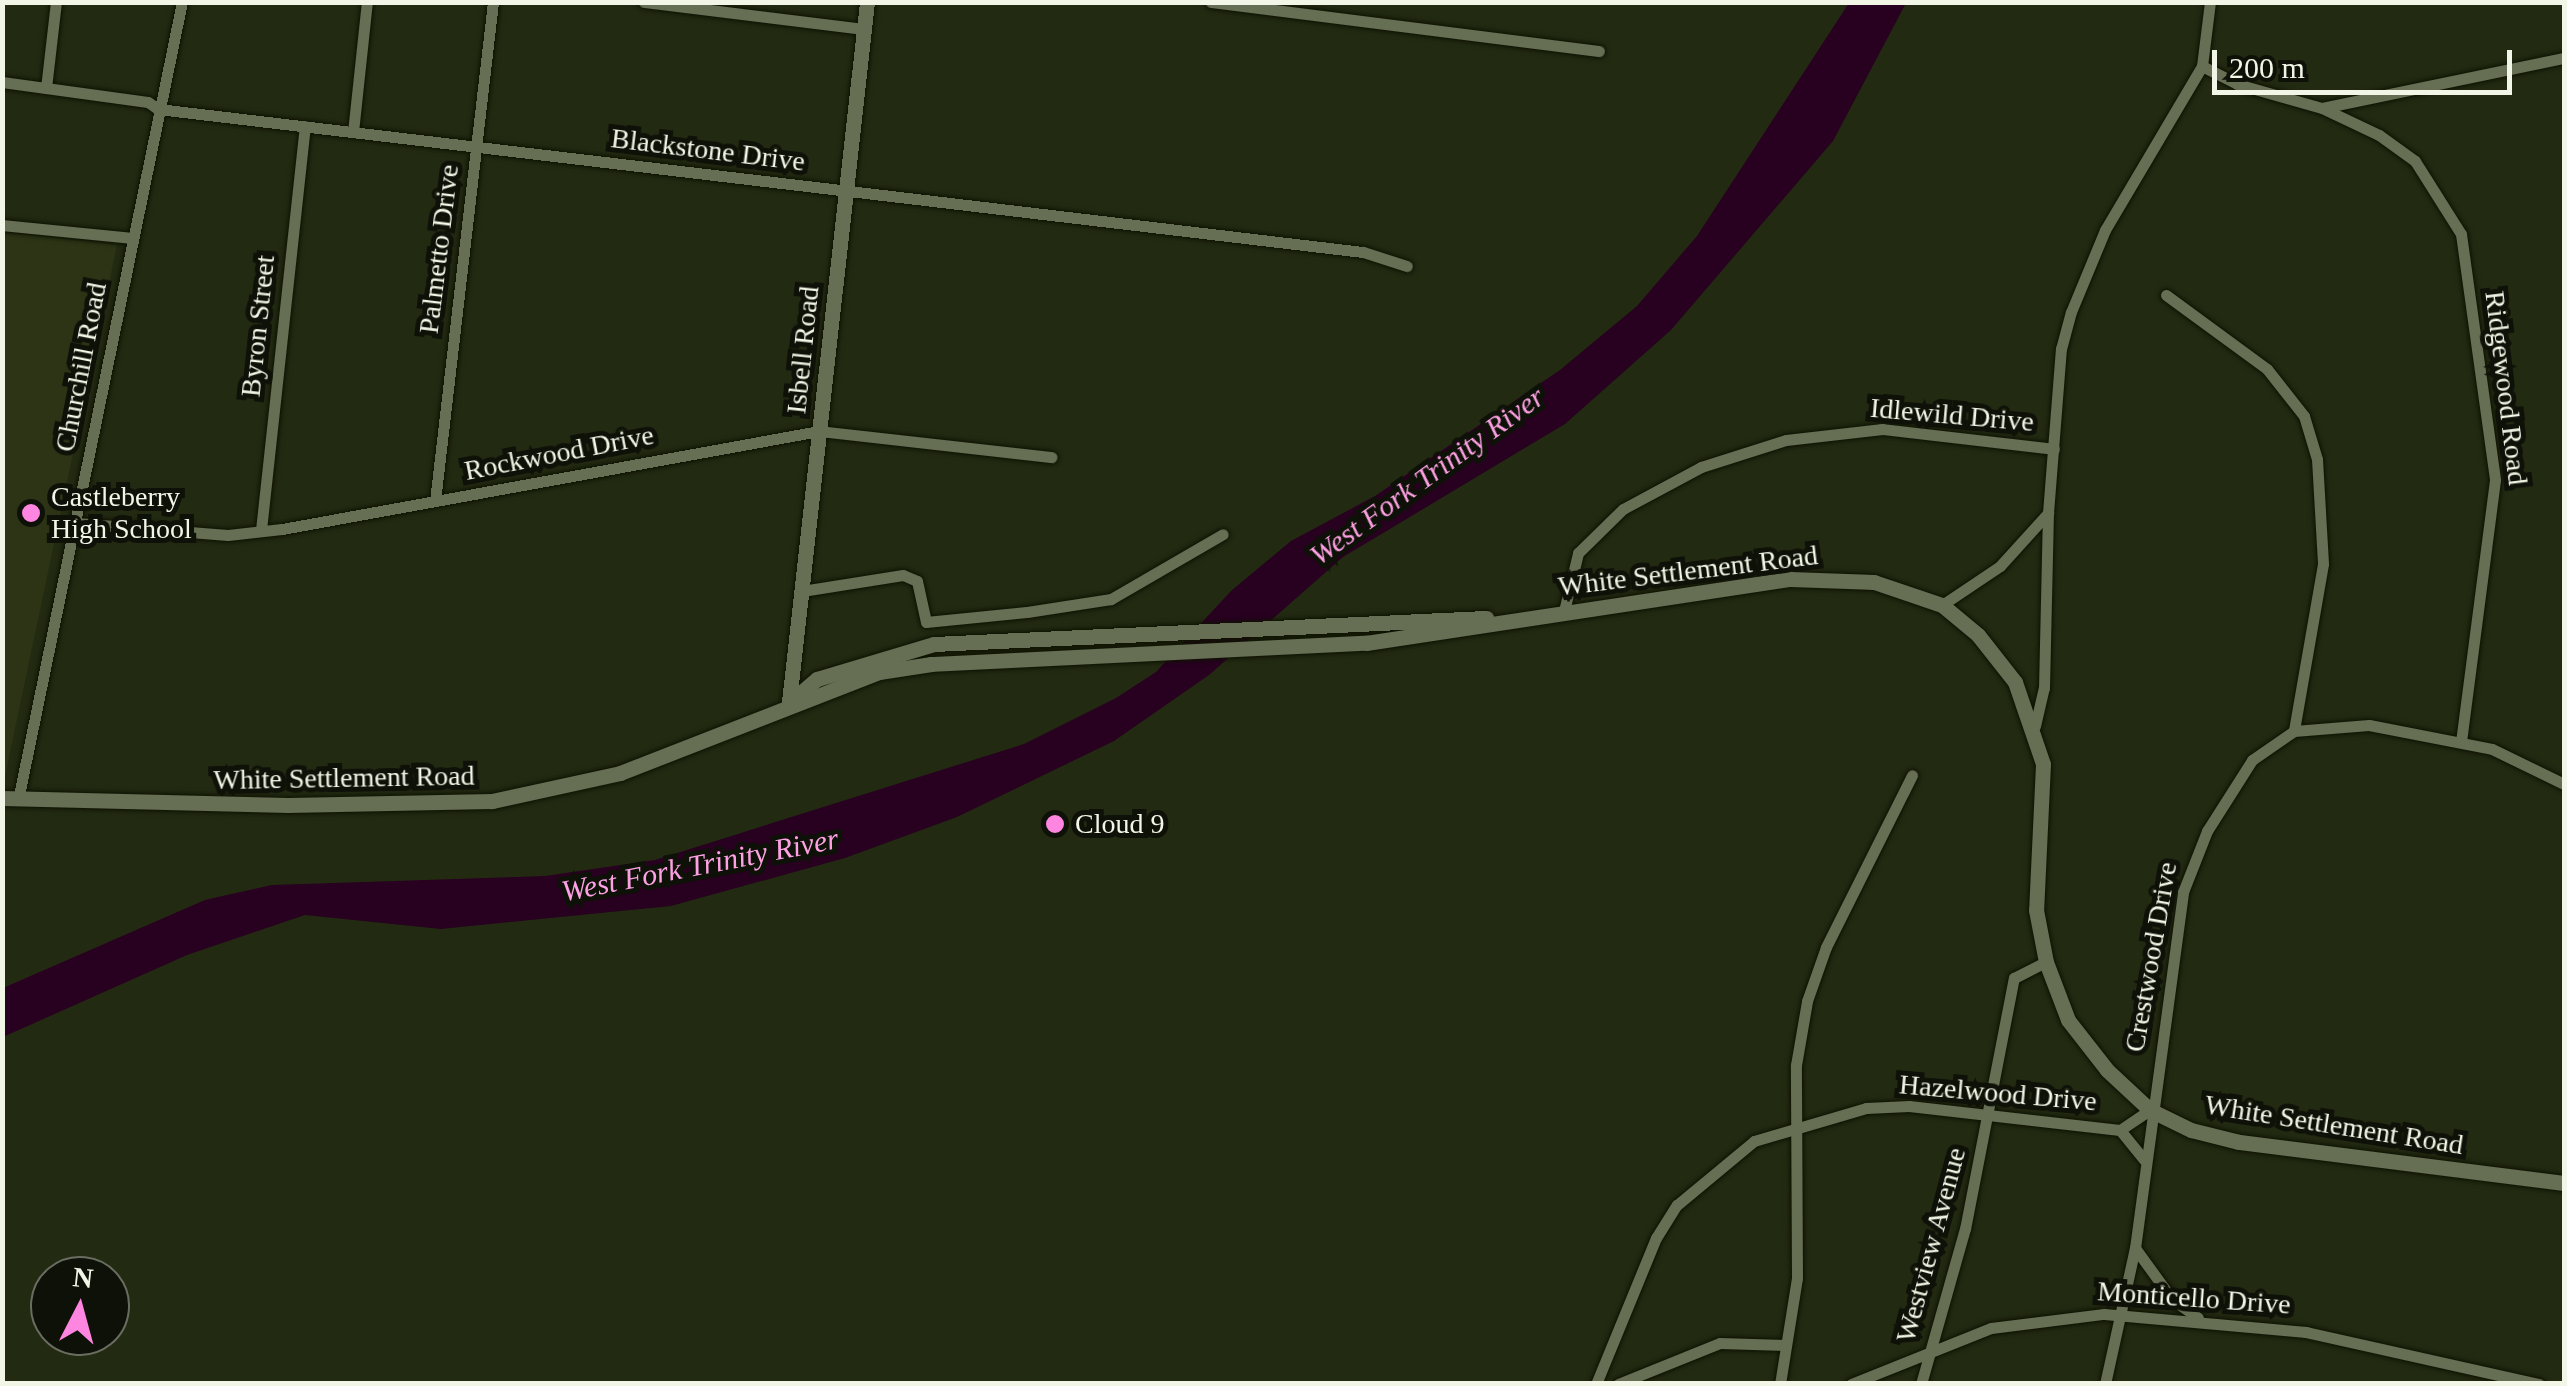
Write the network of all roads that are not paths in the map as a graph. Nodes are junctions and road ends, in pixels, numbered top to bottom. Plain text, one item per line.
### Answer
1 (56, 2) edge
2 (182, 2) edge
3 (368, 2) edge
4 (492, 2) edge
5 (644, 2) edge
6 (867, 2) edge
7 (1211, 2) edge
8 (2210, 2) edge
9 (1308, 8) edge
10 (864, 30) junction
11 (1599, 51) dead end
12 (2564, 58) edge
13 (2202, 66) junction
14 (2, 82) edge
15 (46, 88) junction
16 (2322, 108) junction
17 (158, 109) junction
18 (305, 126) junction
19 (353, 132) junction
20 (476, 146) junction
21 (846, 193) junction
22 (2, 225) edge
23 (132, 238) junction
24 (1407, 266) dead end
25 (2166, 295) dead end
26 (820, 432) junction
27 (2054, 449) junction
28 (1052, 458) dead end
29 (434, 501) junction
30 (2048, 512) junction
31 (76, 523) junction
32 (261, 530) junction
33 (1224, 534) dead end
34 (802, 591) junction
35 (1942, 605) junction
36 (1564, 611) junction
37 (1516, 618) junction
38 (790, 702) junction
39 (2035, 726) junction
40 (2294, 731) junction
41 (2461, 741) junction
42 (1912, 776) dead end
43 (2564, 784) edge
44 (10, 799) edge
45 (2046, 962) junction
46 (2150, 1110) junction
47 (1990, 1113) junction
48 (1798, 1124) junction
49 (2120, 1130) junction
50 (2144, 1160) junction
51 (2564, 1183) edge
52 (2135, 1248) junction
53 (2122, 1315) junction
54 (2198, 1319) junction
55 (1785, 1345) junction
56 (1931, 1348) junction
57 (1596, 1384) edge
58 (1618, 1384) edge
59 (1780, 1384) edge
60 (1850, 1384) edge
61 (1920, 1384) edge
62 (2106, 1384) edge
63 (2539, 1384) edge

1 - 15 street
2 - 17 street, Churchill Road
3 - 19 street
4 - 20 street, Palmetto Drive
5 - 10 street
6 - 10 main road, Isbell Road
7 - 9 street
8 - 13 street
9 - 11 street
10 - 21 main road, Isbell Road
12 - 16 street
13 - 16 street, Ridgewood Road
13 - 27 street
14 - 15 street, Blackstone Drive
15 - 17 street, Blackstone Drive
16 - 41 street, Ridgewood Road
17 - 18 street, Blackstone Drive
17 - 23 street, Churchill Road
18 - 19 street, Blackstone Drive
18 - 32 street, Byron Street
19 - 20 street, Blackstone Drive
20 - 21 street, Blackstone Drive
20 - 29 street, Palmetto Drive
21 - 24 street, Blackstone Drive
21 - 26 main road, Isbell Road
22 - 23 street
23 - 31 street, Churchill Road
25 - 40 street
26 - 28 street, Rockwood Drive
26 - 29 street, Rockwood Drive
26 - 34 main road, Isbell Road
27 - 30 street
27 - 36 street, Idlewild Drive
29 - 32 street, Rockwood Drive
30 - 35 street
30 - 39 street
31 - 32 street, Rockwood Drive
31 - 44 street, Churchill Road
33 - 34 street
34 - 38 main road, Isbell Road
35 - 36 main road, White Settlement Road
35 - 39 main road, White Settlement Road
36 - 37 main road, White Settlement Road
37 - 38 main road, White Settlement Road
37 - 38 main road, White Settlement Road
38 - 44 main road, White Settlement Road
39 - 45 main road, White Settlement Road
40 - 41 street, Crestwood Drive
40 - 46 street, Crestwood Drive
41 - 43 street, Crestwood Drive
42 - 48 street
45 - 46 main road, White Settlement Road
45 - 47 street, Westview Avenue
46 - 49 street, Hazelwood Drive
46 - 50 street, Crestwood Drive
46 - 51 main road, White Settlement Road
47 - 48 street, Hazelwood Drive
47 - 49 street, Hazelwood Drive
47 - 56 street, Westview Avenue
48 - 55 street
48 - 57 street, Hazelwood Drive
49 - 50 street, Hazelwood Drive
50 - 52 street, Crestwood Drive
52 - 53 street, Crestwood Drive
52 - 54 street
53 - 54 street, Monticello Drive
53 - 56 street, Monticello Drive
53 - 62 street, Crestwood Drive
54 - 63 street, Monticello Drive
55 - 58 street
55 - 59 street
56 - 60 street, Monticello Drive
56 - 61 street, Westview Avenue

